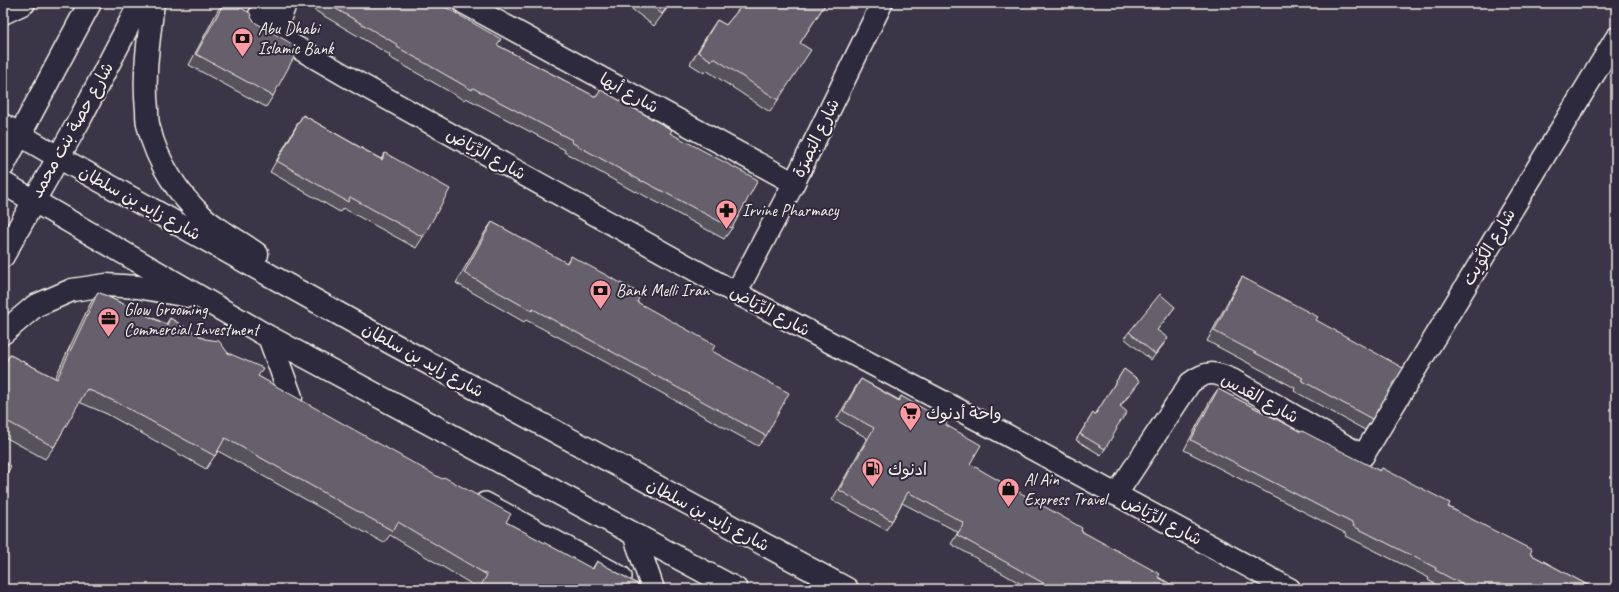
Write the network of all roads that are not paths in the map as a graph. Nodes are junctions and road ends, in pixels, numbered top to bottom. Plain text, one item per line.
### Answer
1 (24, 3) edge
2 (90, 3) edge
3 (140, 3) edge
4 (153, 3) edge
5 (266, 3) edge
6 (286, 3) edge
7 (464, 3) edge
8 (882, 3) edge
9 (3, 13) edge
10 (274, 34) junction
11 (1616, 38) edge
12 (11, 130) edge
13 (58, 158) junction
14 (3, 166) edge
15 (3, 183) edge
16 (794, 183) junction
17 (34, 201) junction
18 (3, 256) edge
19 (736, 293) junction
20 (205, 299) junction
21 (3, 333) edge
22 (269, 337) junction
23 (393, 344) junction
24 (298, 401) edge
25 (1363, 456) joint
26 (470, 495) edge
27 (1116, 495) junction
28 (634, 534) junction
29 (643, 589) edge
30 (653, 589) edge
31 (736, 589) edge
32 (846, 589) edge
33 (1290, 589) edge

1 - 9 main road
2 - 12 main road
3 - 13 main road, شارع حصة بنت محمد
4 - 23 main road
5 - 10 street, شارع الرِّيَاض
6 - 10 street
7 - 16 street, شارع أبها
8 - 16 street, شارع البَصرَة
10 - 19 street, شارع الرِّيَاض
11 - 25 street, شارع الكُوَيت
12 - 13 main road, شارع زايد بن سلطان
12 - 14 main road
13 - 17 main road, شارع حصة بنت محمد
13 - 23 main road, شارع زايد بن سلطان
15 - 17 main road
16 - 19 street, شارع البَصرَة
17 - 18 main road, شارع حصة بنت محمد
17 - 20 main road
19 - 27 street, شارع الرِّيَاض
20 - 21 main road
20 - 22 main road
22 - 24 main road
22 - 28 main road
23 - 32 main road, شارع زايد بن سلطان
25 - 27 street, شارع القدس
26 - 29 street
27 - 33 street, شارع الرِّيَاض
28 - 30 main road
28 - 31 main road

